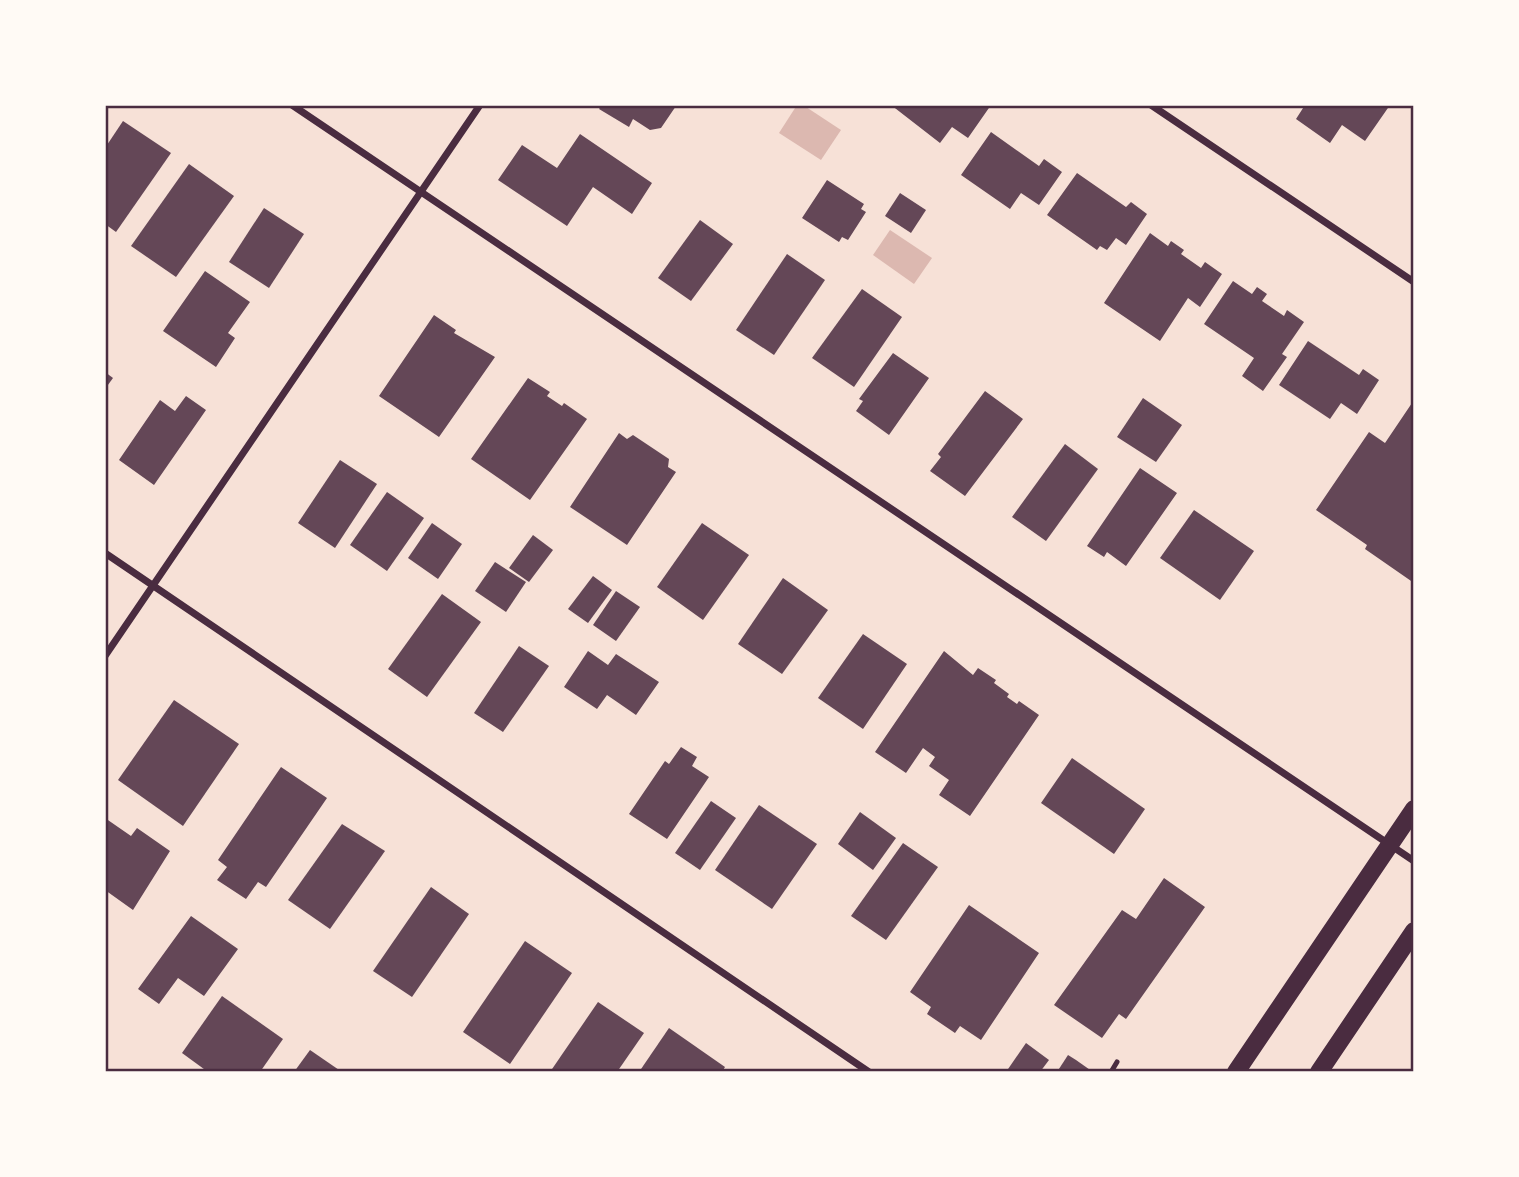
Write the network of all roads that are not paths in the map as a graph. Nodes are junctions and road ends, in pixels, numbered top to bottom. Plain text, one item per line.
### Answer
1 (292, 105) edge
2 (480, 105) edge
3 (1151, 105) edge
4 (421, 192) junction
5 (1414, 282) edge
6 (105, 553) edge
7 (155, 587) junction
8 (105, 656) edge
9 (1414, 809) edge
10 (1390, 845) junction
11 (1414, 861) edge
12 (1414, 931) edge
13 (1117, 1062) dead end
14 (869, 1072) edge
15 (1111, 1072) edge
16 (1236, 1072) edge
17 (1319, 1072) edge

1 - 4 street
2 - 4 street
3 - 5 street
4 - 7 street
4 - 10 street
6 - 7 street
7 - 8 street
7 - 14 street
9 - 10 main road
10 - 11 street
10 - 16 main road
12 - 17 main road
13 - 15 lane

